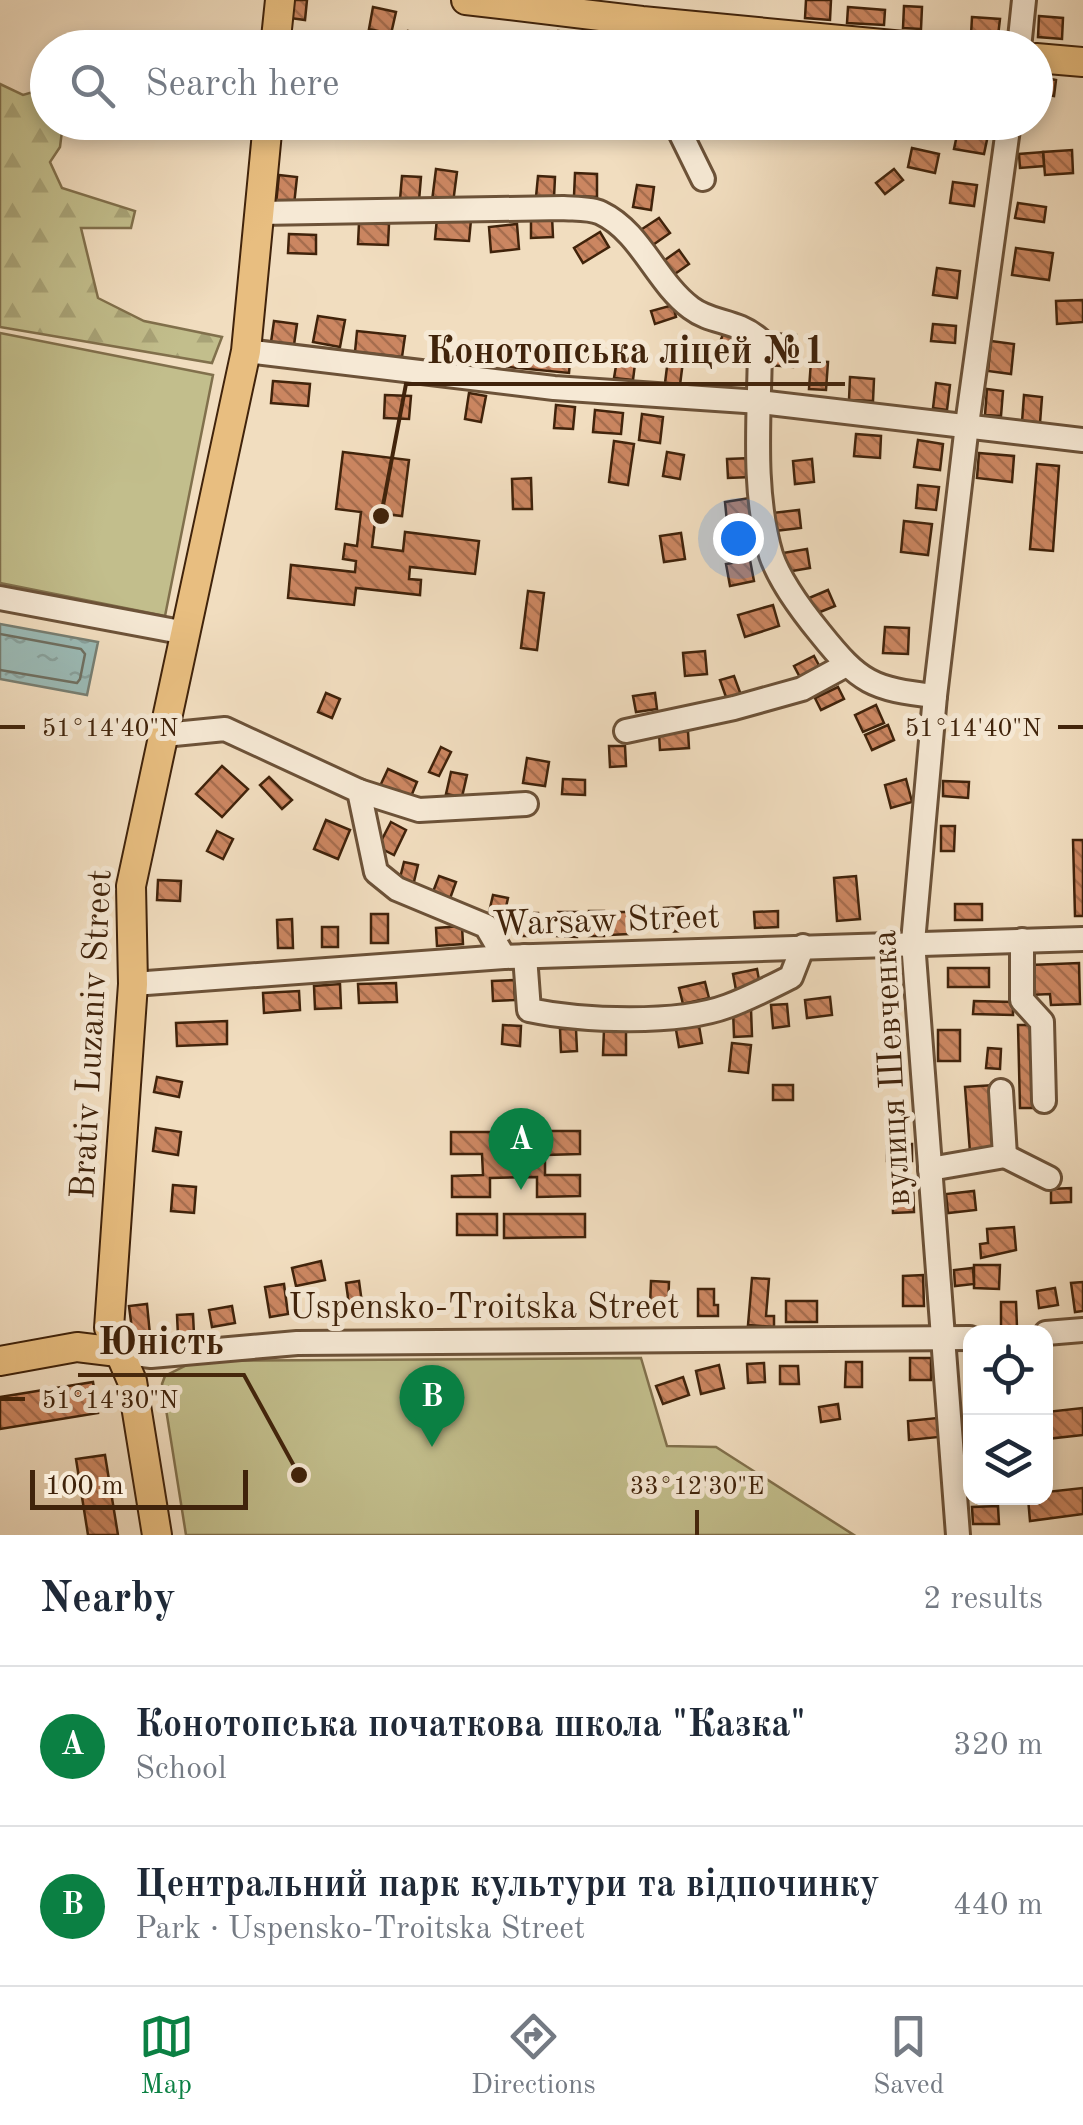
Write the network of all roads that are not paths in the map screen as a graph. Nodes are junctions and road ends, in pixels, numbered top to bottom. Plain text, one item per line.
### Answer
1 (280, 0) edge
2 (466, 0) edge
3 (1024, 0) edge
4 (277, 30) edge
5 (623, 30) edge
6 (1021, 30) edge
7 (1053, 59) edge
8 (1083, 62) edge
9 (266, 140) edge
10 (684, 140) edge
11 (1007, 140) edge
12 (703, 179) dead end
13 (260, 214) junction
14 (246, 350) junction
15 (760, 402) junction
16 (967, 425) junction
17 (1083, 440) edge
18 (0, 598) edge
19 (186, 633) junction
20 (846, 665) junction
21 (935, 696) junction
22 (626, 730) dead end
23 (164, 735) junction
24 (359, 791) junction
25 (526, 804) dead end
26 (1083, 939) edge
27 (1022, 940) junction
28 (913, 942) junction
29 (803, 946) junction
30 (514, 956) junction
31 (133, 984) junction
32 (1001, 1091) dead end
33 (1044, 1102) dead end
34 (1005, 1156) junction
35 (930, 1168) junction
36 (1049, 1178) dead end
37 (1083, 1330) edge
38 (1053, 1332) edge
39 (963, 1338) edge
40 (942, 1340) junction
41 (118, 1352) junction
42 (0, 1361) edge
43 (157, 1535) edge
44 (958, 1535) edge

1 - 4 main road
2 - 5 main road
3 - 6 street
7 - 8 main road
9 - 13 main road, Brativ Luzaniv Street
10 - 12 street
11 - 16 street, вулиця Шевченка
13 - 14 main road, Brativ Luzaniv Street
13 - 15 street
14 - 15 street
14 - 19 main road, Brativ Luzaniv Street
15 - 16 street
15 - 20 street
16 - 17 street
16 - 21 street, вулиця Шевченка
18 - 19 street
19 - 23 main road, Brativ Luzaniv Street
20 - 21 street
20 - 22 street
21 - 28 street, вулиця Шевченка
23 - 24 street
23 - 31 main road, Brativ Luzaniv Street
24 - 25 street
24 - 30 street
26 - 27 street, Warsaw Street
27 - 28 street, Warsaw Street
27 - 33 street
28 - 29 street, Warsaw Street
28 - 35 street, вулиця Шевченка
29 - 30 street, Warsaw Street
29 - 30 street
30 - 31 street, Warsaw Street
31 - 41 main road, Brativ Luzaniv Street
32 - 34 street
34 - 35 street
34 - 36 street
35 - 40 street, вулиця Шевченка
37 - 38 street
39 - 40 street, Uspensko-Troitska Street
40 - 41 street, Uspensko-Troitska Street
40 - 44 street, вулиця Шевченка
41 - 42 main road, Uspensko-Troitska Street
41 - 43 main road, Brativ Luzaniv Street

